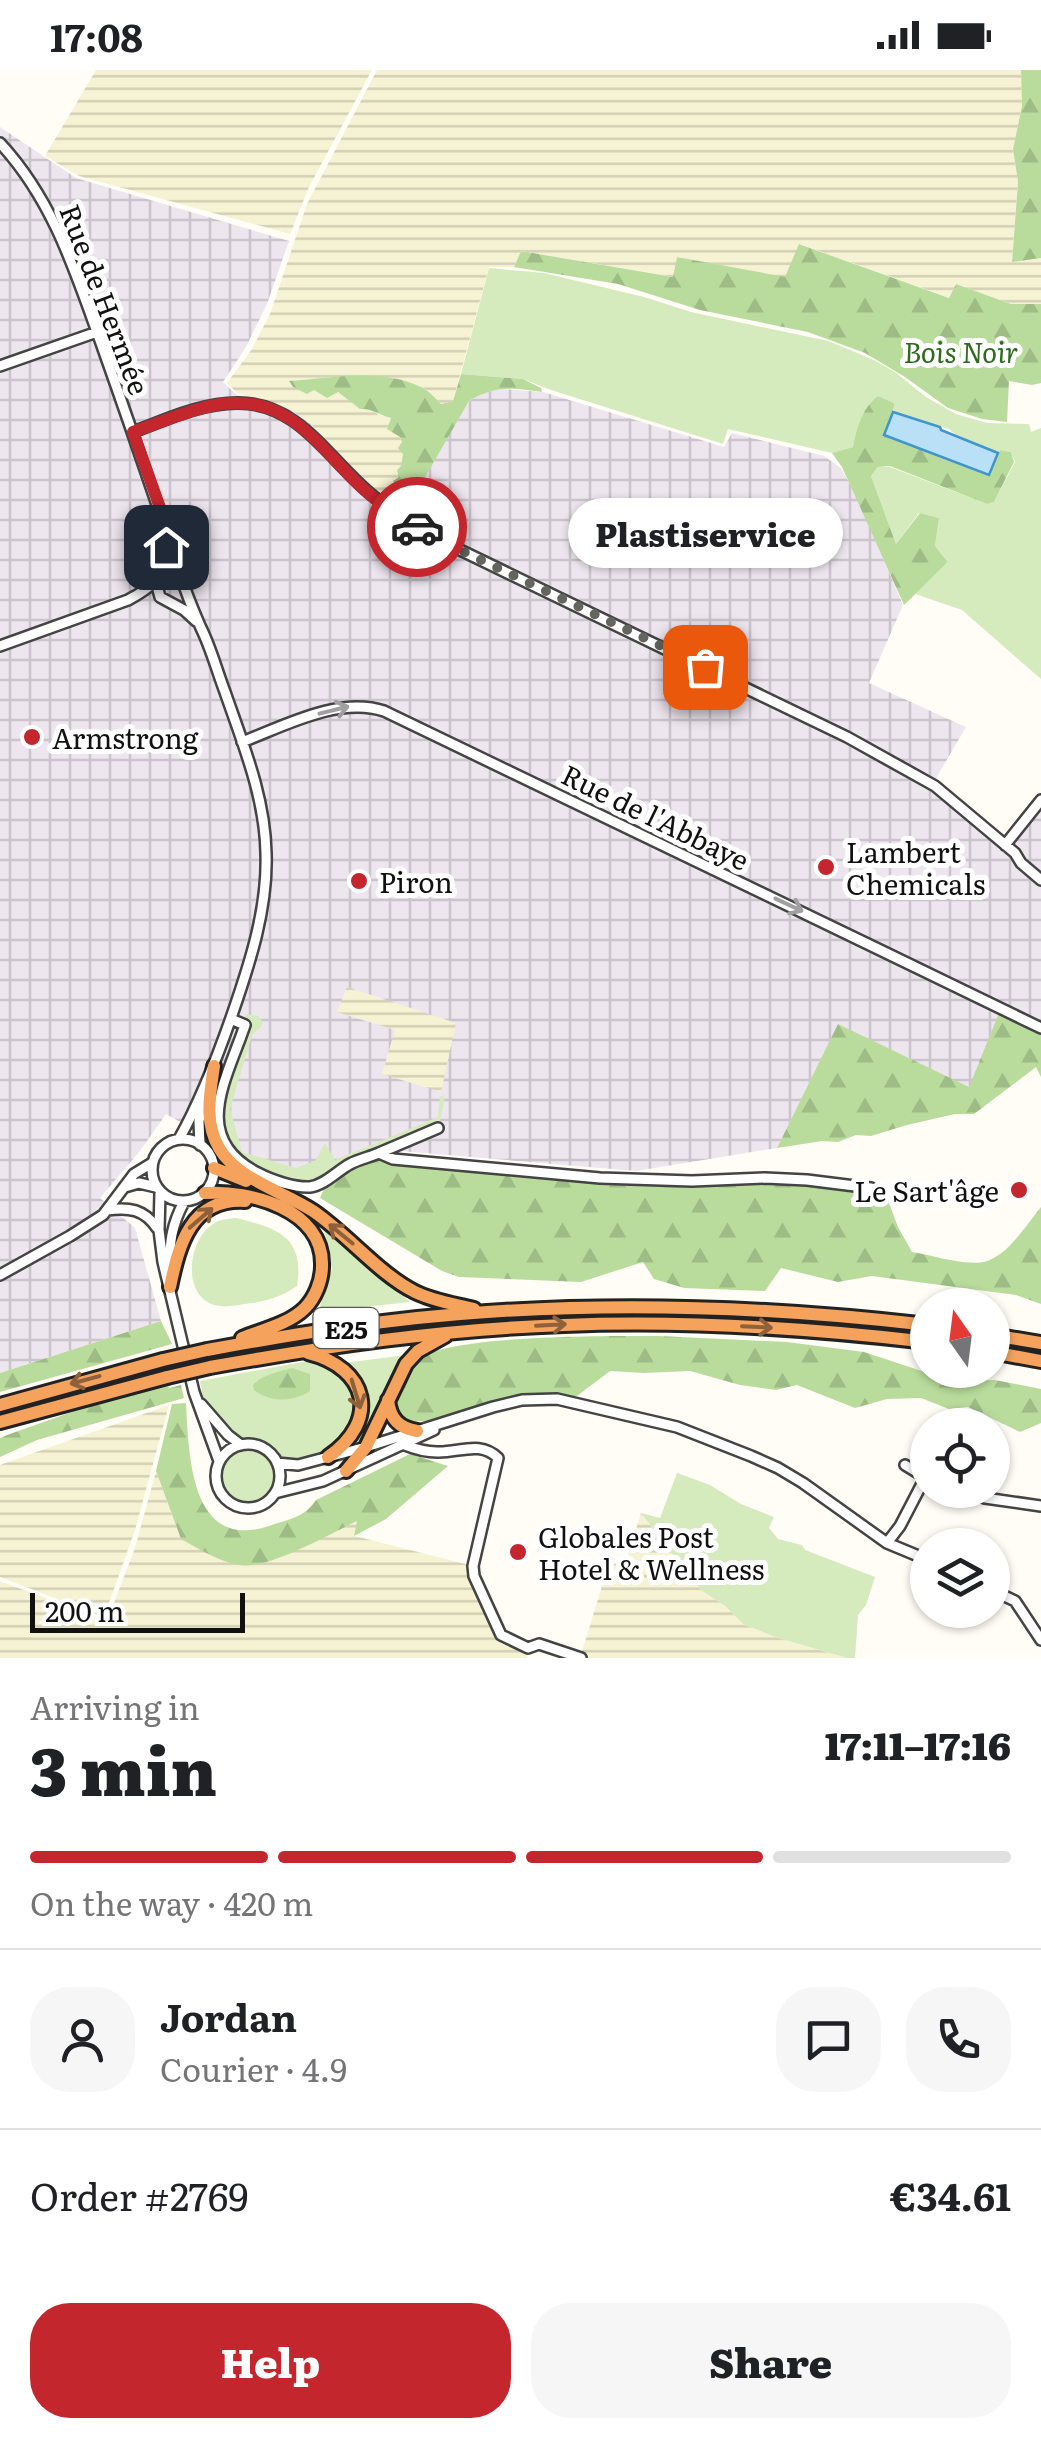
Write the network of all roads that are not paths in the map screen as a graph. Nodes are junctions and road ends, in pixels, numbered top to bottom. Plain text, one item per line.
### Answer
1 (0, 142) edge
2 (97, 332) junction
3 (0, 366) edge
4 (133, 432) junction
5 (170, 539) junction
6 (157, 580) junction
7 (182, 582) junction
8 (164, 599) junction
9 (128, 600) junction
10 (198, 623) junction
11 (0, 646) edge
12 (242, 742) junction
13 (1041, 800) edge
14 (1005, 845) junction
15 (1041, 880) edge
16 (231, 1019) junction
17 (1041, 1028) edge
18 (214, 1066) junction
19 (205, 1089) junction
20 (438, 1128) dead end
21 (178, 1139) junction
22 (200, 1145) junction
23 (379, 1154) junction
24 (152, 1163) junction
25 (214, 1168) junction
26 (123, 1188) junction
27 (871, 1188) dead end
28 (158, 1190) junction
29 (204, 1192) junction
30 (286, 1196) junction
31 (184, 1202) junction
32 (273, 1204) junction
33 (108, 1210) junction
34 (159, 1230) junction
35 (0, 1274) edge
36 (170, 1287) junction
37 (486, 1312) junction
38 (910, 1323) edge
39 (454, 1332) junction
40 (1010, 1338) edge
41 (910, 1340) edge
42 (1041, 1343) edge
43 (208, 1350) junction
44 (300, 1352) junction
45 (1010, 1355) edge
46 (1041, 1361) edge
47 (196, 1398) junction
48 (388, 1398) junction
49 (0, 1405) edge
50 (0, 1422) edge
51 (421, 1434) junction
52 (241, 1444) junction
53 (405, 1445) junction
54 (366, 1447) junction
55 (431, 1452) junction
56 (328, 1456) junction
57 (219, 1460) junction
58 (277, 1463) junction
59 (905, 1465) dead end
60 (910, 1468) edge
61 (346, 1471) junction
62 (275, 1493) junction
63 (1010, 1501) edge
64 (1041, 1506) edge
65 (910, 1508) edge
66 (888, 1542) junction
67 (910, 1554) edge
68 (1010, 1599) edge
69 (1041, 1640) edge
70 (527, 1653) edge
71 (581, 1658) edge

1 - 2 street, Rue de Hermée
2 - 3 street
2 - 4 street, Rue de Hermée
4 - 5 street, Rue de Hermée
4 - 14 street
5 - 6 street
5 - 7 street, Rue de Hermée
6 - 7 street
6 - 8 street
6 - 9 street
7 - 8 street
7 - 10 street, Rue de Hermée
8 - 9 street
8 - 10 street
9 - 11 street
10 - 12 street, Rue de Hermée
12 - 16 street, Rue de Hermée
12 -> 17 street, Rue de l'Abbaye
13 - 14 street
14 - 15 street
16 - 18 street, Rue de Hermée
16 - 23 street
18 - 19 street, Rue de Hermée
18 - 30 highway
19 - 21 street, Rue de Hermée
19 - 22 street, Rue de Hermée
20 - 23 street
21 - 22 street
21 - 24 street, Rue de Hermée
22 - 25 street
23 - 27 street
24 - 26 street, Rue de Hermée
24 - 28 street
25 - 29 street
25 - 30 highway
26 - 28 street
26 - 33 street, Rue de Hermée
28 - 31 street
28 - 34 street
29 - 31 street
29 - 32 highway
37 -> 30 highway
31 - 36 street
36 -> 32 highway
32 - 43 highway
33 - 34 street
33 - 35 street
34 - 36 street
36 - 47 street
37 - 38 highway, E25
37 - 43 highway, E25
39 -> 41 highway, E25
39 - 44 highway, E25
39 - 48 highway
40 - 42 highway
43 -> 49 highway, E25, bridge
44 - 50 highway, E25, bridge
44 -> 56 highway
45 - 46 highway
47 - 52 street
47 - 57 street
48 - 51 highway
48 - 54 highway
51 - 53 street
51 - 54 street
51 - 55 street
51 - 66 street
52 - 57 street
52 - 58 street
53 - 55 street
53 - 61 street
54 - 56 street
54 - 61 highway
55 - 70 street
56 - 58 street
57 - 62 street
58 - 62 street
59 - 60 street
61 - 62 street
63 - 64 street
65 - 66 street
66 - 67 street
68 - 69 street
70 - 71 street

